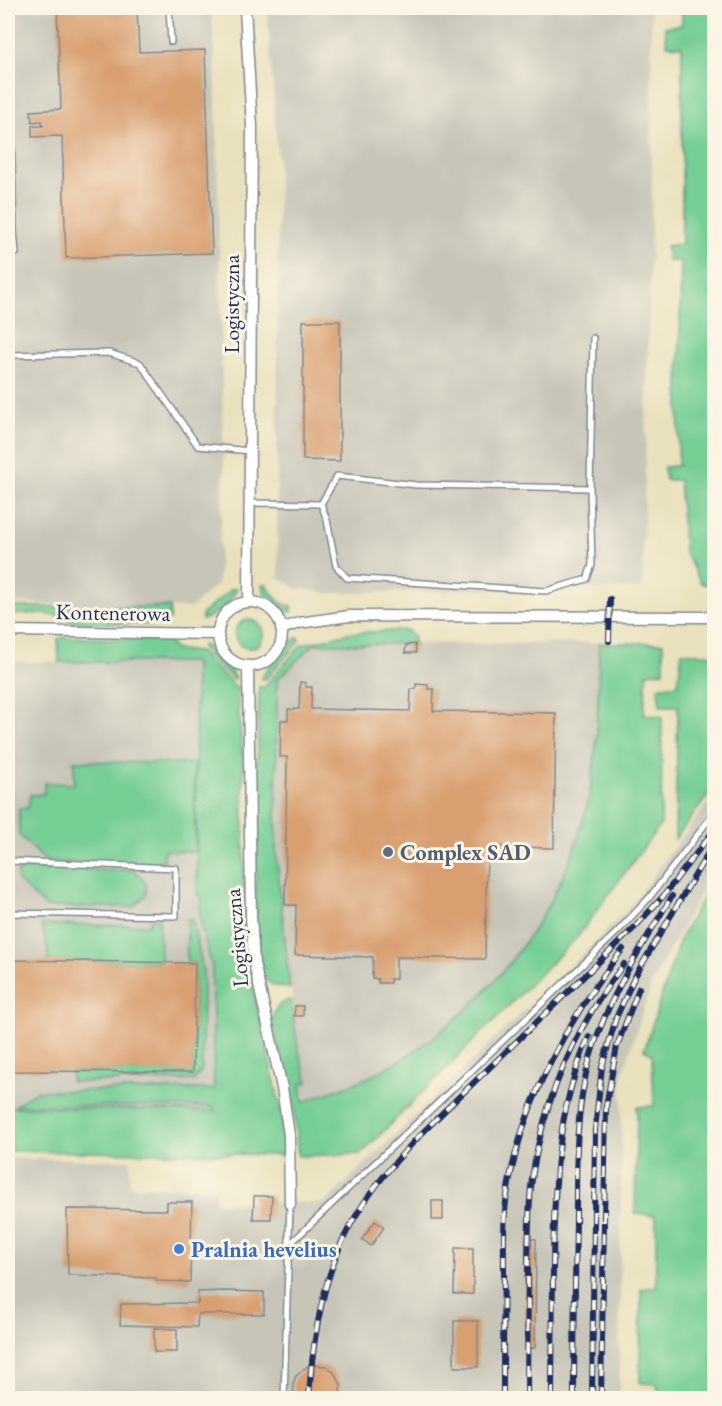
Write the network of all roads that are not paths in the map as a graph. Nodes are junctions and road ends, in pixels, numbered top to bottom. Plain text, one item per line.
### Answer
1 (169, 8) edge
2 (245, 8) edge
3 (8, 31) edge
4 (171, 42) dead end
5 (16, 253) dead end
6 (594, 338) dead end
7 (8, 355) edge
8 (250, 451) junction
9 (590, 488) junction
10 (249, 503) junction
11 (321, 504) junction
12 (249, 602) junction
13 (714, 616) edge
14 (281, 629) junction
15 (8, 631) edge
16 (217, 634) junction
17 (248, 666) junction
18 (714, 813) edge
19 (8, 861) edge
20 (8, 913) edge
21 (290, 1204) joint
22 (289, 1245) junction
23 (284, 1398) edge

1 - 4 lane
2 - 8 street, Logistyczna
3 - 5 lane
6 - 9 lane
7 - 8 lane
8 - 10 street, Logistyczna
9 - 11 lane
9 - 11 lane
10 - 11 lane
10 - 12 street, Logistyczna
12 - 14 street
12 - 16 street
13 - 14 street
14 - 17 street
15 - 16 street, Kontenerowa
16 - 17 street
17 - 21 street, Logistyczna
18 - 22 lane
19 - 20 lane
21 - 22 lane
22 - 23 lane

